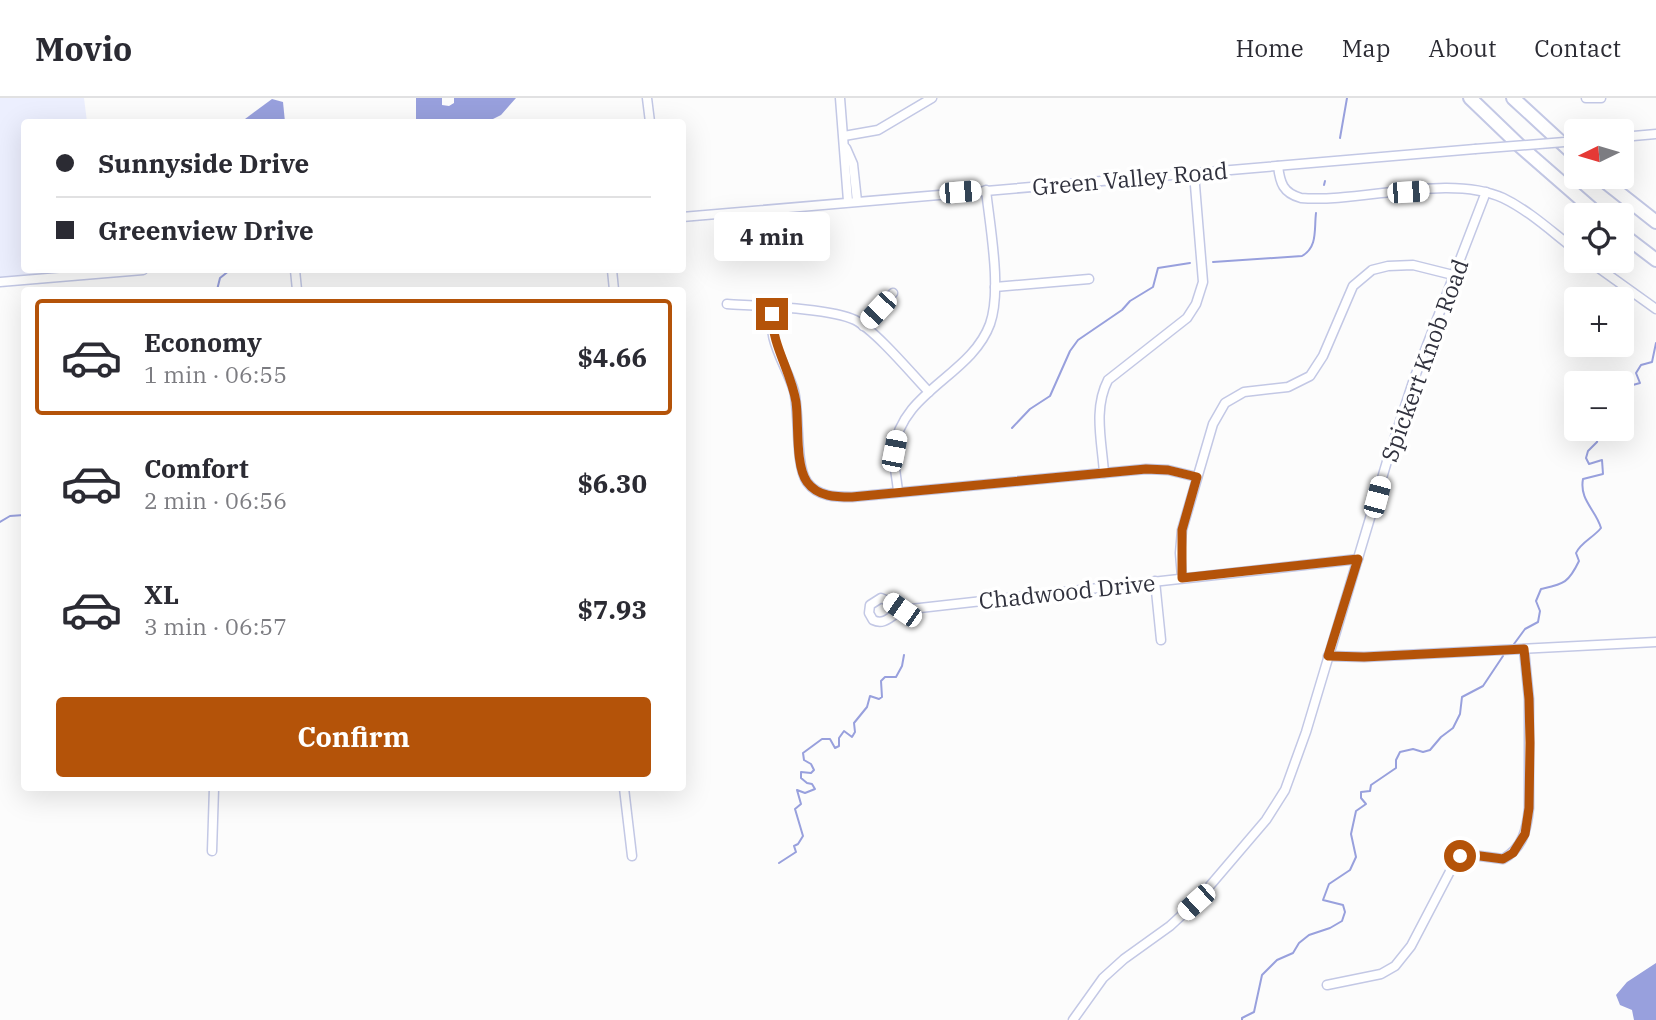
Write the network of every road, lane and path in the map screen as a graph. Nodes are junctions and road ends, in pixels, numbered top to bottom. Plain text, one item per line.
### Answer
1 (647, 98) edge
2 (840, 98) edge
3 (932, 98) edge
4 (1470, 98) edge
5 (1513, 98) edge
6 (1586, 98) edge
7 (1601, 98) edge
8 (650, 119) edge
9 (1656, 134) edge
10 (1634, 136) edge
11 (844, 140) junction
12 (1564, 142) edge
13 (1564, 145) edge
14 (1278, 166) junction
15 (1194, 173) junction
16 (1614, 189) edge
17 (986, 190) junction
18 (1486, 192) junction
19 (853, 201) junction
20 (1585, 203) edge
21 (686, 217) edge
22 (1656, 222) edge
23 (1564, 241) edge
24 (1634, 243) edge
25 (1656, 260) edge
26 (107, 273) edge
27 (1606, 273) edge
28 (1453, 275) junction
29 (1089, 279) dead end
30 (0, 282) edge
31 (995, 287) junction
32 (893, 293) dead end
33 (727, 304) dead end
34 (775, 308) junction
35 (1656, 309) edge
36 (863, 326) junction
37 (929, 392) junction
38 (1104, 473) junction
39 (1197, 477) junction
40 (898, 492) junction
41 (1358, 559) junction
42 (1182, 578) junction
43 (1155, 581) junction
44 (902, 610) dead end
45 (1161, 640) dead end
46 (1656, 642) edge
47 (1524, 649) junction
48 (1328, 656) junction
49 (214, 791) edge
50 (624, 791) edge
51 (212, 851) dead end
52 (632, 856) dead end
53 (1327, 985) dead end
54 (1073, 1020) edge

1 - 8 street
2 - 11 street
3 - 11 street
4 - 20 highway
5 - 13 highway
6 - 7 street
9 - 10 street
11 - 19 street
12 - 14 street, Green Valley Road, bridge
14 - 15 street, Green Valley Road
14 - 18 street
15 - 17 street, Green Valley Road
15 - 38 street
16 - 22 highway
17 - 19 street, Green Valley Road
17 - 31 street
18 - 23 street
18 - 28 street, Spickert Knob Road
19 - 21 street, Green Valley Road
24 - 25 highway
26 - 30 street
27 - 35 street
28 - 39 street
28 - 41 street, Spickert Knob Road
29 - 31 street
31 - 37 street
32 - 36 street
33 - 34 street
34 - 36 street
34 - 40 street
36 - 37 street
37 - 40 street
38 - 39 street
38 - 40 street
39 - 42 street
41 - 42 street, Chadwood Drive
41 - 48 street, Spickert Knob Road
42 - 43 street, Chadwood Drive
43 - 44 street, Chadwood Drive
43 - 45 street
46 - 47 street
47 - 48 street
47 - 53 street
48 - 54 street, Spickert Knob Road
49 - 51 street
50 - 52 street

